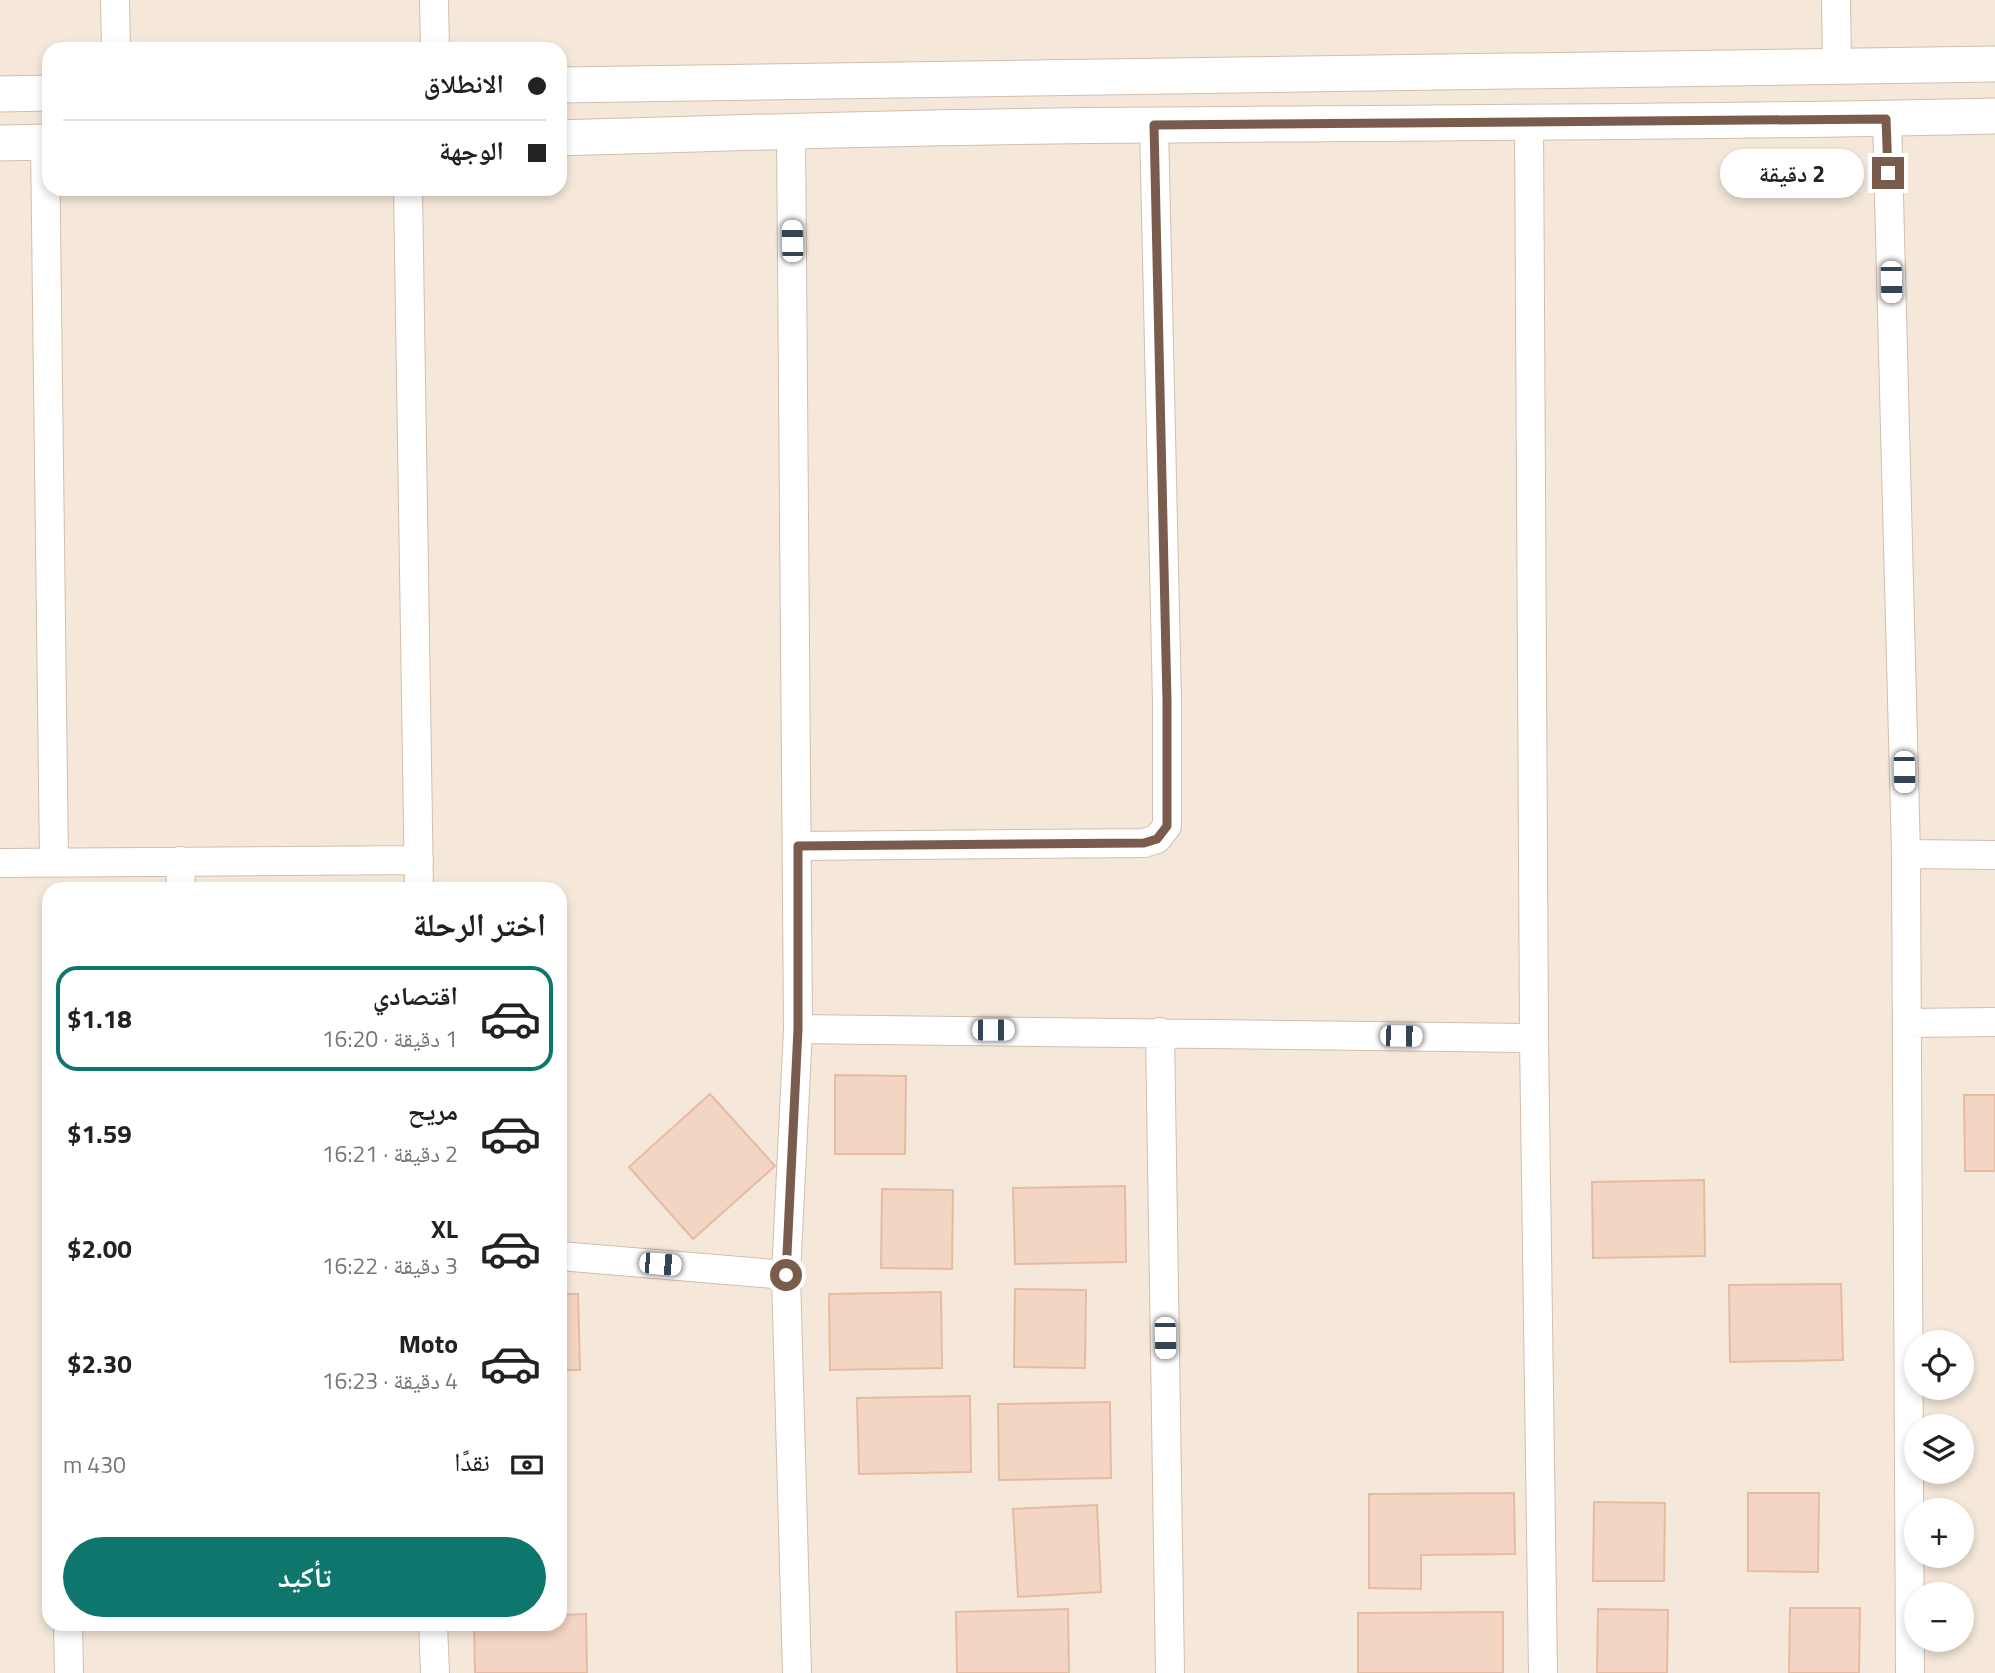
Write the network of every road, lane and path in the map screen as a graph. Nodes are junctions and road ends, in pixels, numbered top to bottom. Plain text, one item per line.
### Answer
1 (115, 0) edge
2 (433, 0) edge
3 (1836, 0) edge
4 (116, 42) edge
5 (435, 42) edge
6 (1995, 64) edge
7 (1837, 65) junction
8 (567, 85) edge
9 (42, 93) edge
10 (0, 94) edge
11 (1995, 116) edge
12 (1886, 119) junction
13 (1838, 120) junction
14 (1529, 122) junction
15 (1154, 125) junction
16 (791, 131) junction
17 (567, 138) edge
18 (42, 142) edge
19 (0, 143) edge
20 (48, 196) edge
21 (408, 196) edge
22 (798, 846) junction
23 (1906, 854) junction
24 (1995, 855) edge
25 (419, 860) junction
26 (54, 862) junction
27 (0, 863) edge
28 (181, 875) edge
29 (419, 882) edge
30 (1995, 1022) edge
31 (1907, 1023) junction
32 (798, 1029) junction
33 (1160, 1032) junction
34 (1534, 1038) junction
35 (567, 1257) edge
36 (786, 1275) junction
37 (68, 1631) edge
38 (433, 1631) edge
39 (69, 1673) edge
40 (435, 1673) edge
41 (797, 1673) edge
42 (1170, 1673) edge
43 (1543, 1673) edge
44 (1910, 1673) edge

1 - 4 street
2 - 5 street
3 - 7 street
6 - 7 street
7 - 8 street
7 - 13 street
9 - 10 street
11 - 12 street
12 - 13 street
12 - 23 street
13 - 14 street
14 - 15 street
14 - 34 street
15 - 16 street
15 - 22 street
16 - 17 street
16 - 22 street
18 - 19 street
20 - 26 street
21 - 25 street
22 - 32 street
23 - 24 street
23 - 31 street
25 - 28 street
25 - 29 street
26 - 27 street
26 - 28 street
30 - 31 street
31 - 44 street
32 - 33 street
32 - 36 street
33 - 34 street
33 - 42 street
34 - 43 street
35 - 36 street
36 - 41 street
37 - 39 street
38 - 40 street

